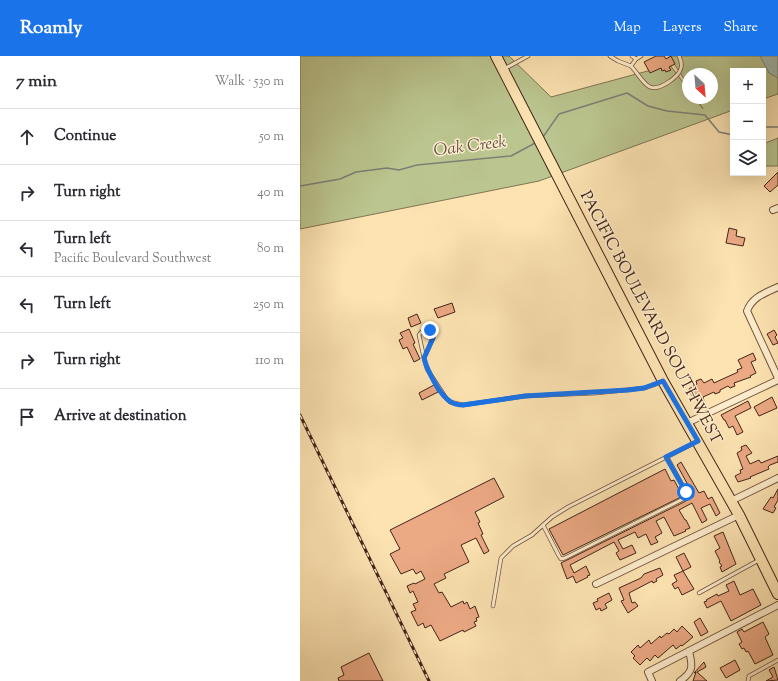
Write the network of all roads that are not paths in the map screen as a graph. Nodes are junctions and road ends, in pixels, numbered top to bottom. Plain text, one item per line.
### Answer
1 (496, 56) edge
2 (528, 56) edge
3 (610, 56) edge
4 (632, 56) edge
5 (641, 56) edge
6 (679, 56) edge
7 (636, 59) junction
8 (631, 66) junction
9 (503, 70) junction
10 (778, 287) edge
11 (424, 358) junction
12 (778, 379) edge
13 (663, 381) junction
14 (687, 423) junction
15 (698, 441) junction
16 (666, 457) junction
17 (778, 478) edge
18 (731, 501) junction
19 (739, 516) junction
20 (543, 525) junction
21 (760, 559) junction
22 (775, 579) edge
23 (596, 584) dead end
24 (699, 593) dead end
25 (778, 594) edge
26 (778, 605) edge
27 (493, 606) dead end
28 (689, 651) junction
29 (778, 660) edge
30 (652, 681) edge
31 (680, 681) edge
32 (748, 681) edge

1 - 9 main road, PACIFIC BOULEVARD SOUTHWEST
2 - 9 lane
3 - 8 lane
4 - 7 lane
5 - 7 lane
6 - 8 lane
7 - 8 lane
9 - 13 main road, PACIFIC BOULEVARD SOUTHWEST
10 - 12 street
11 - 11 lane
11 - 13 lane
12 - 14 street
13 - 14 main road, PACIFIC BOULEVARD SOUTHWEST
14 - 15 main road, PACIFIC BOULEVARD SOUTHWEST
15 - 16 lane
15 - 18 main road, PACIFIC BOULEVARD SOUTHWEST
16 - 20 lane
16 - 20 lane
17 - 18 street
18 - 19 main road, PACIFIC BOULEVARD SOUTHWEST
19 - 21 main road, PACIFIC BOULEVARD SOUTHWEST
19 - 23 street
20 - 27 lane
21 - 22 main road, PACIFIC BOULEVARD SOUTHWEST
21 - 24 lane
22 - 25 main road, PACIFIC BOULEVARD SOUTHWEST
26 - 28 street
28 - 30 street
28 - 31 street
29 - 32 lane

